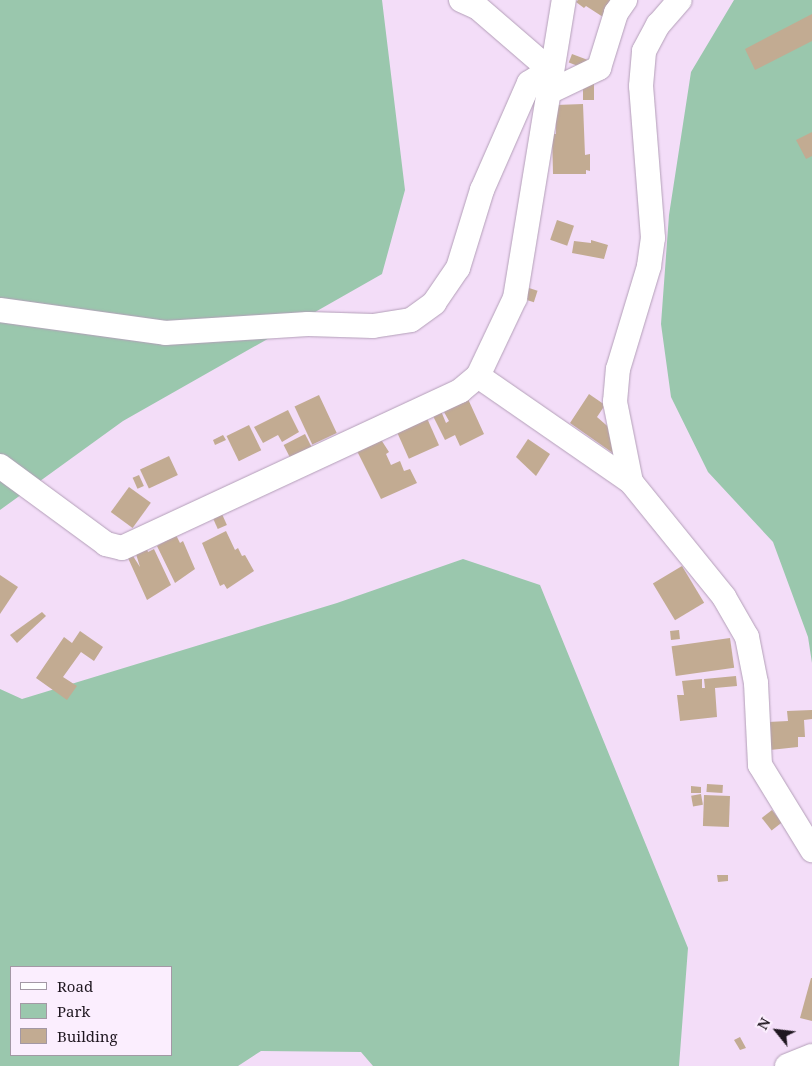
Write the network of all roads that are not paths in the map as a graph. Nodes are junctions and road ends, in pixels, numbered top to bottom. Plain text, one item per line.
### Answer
1 (461, 0) edge
2 (564, 0) edge
3 (625, 0) edge
4 (680, 0) edge
5 (550, 70) junction
6 (547, 93) junction
7 (0, 310) edge
8 (478, 376) junction
9 (0, 466) edge
10 (631, 482) junction
11 (812, 850) edge
12 (812, 1056) edge
13 (786, 1066) edge

1 - 5 street
2 - 5 street
3 - 6 street
4 - 10 street
5 - 6 street
5 - 7 street
6 - 8 street
8 - 9 street
8 - 10 street
10 - 11 street
12 - 13 street

